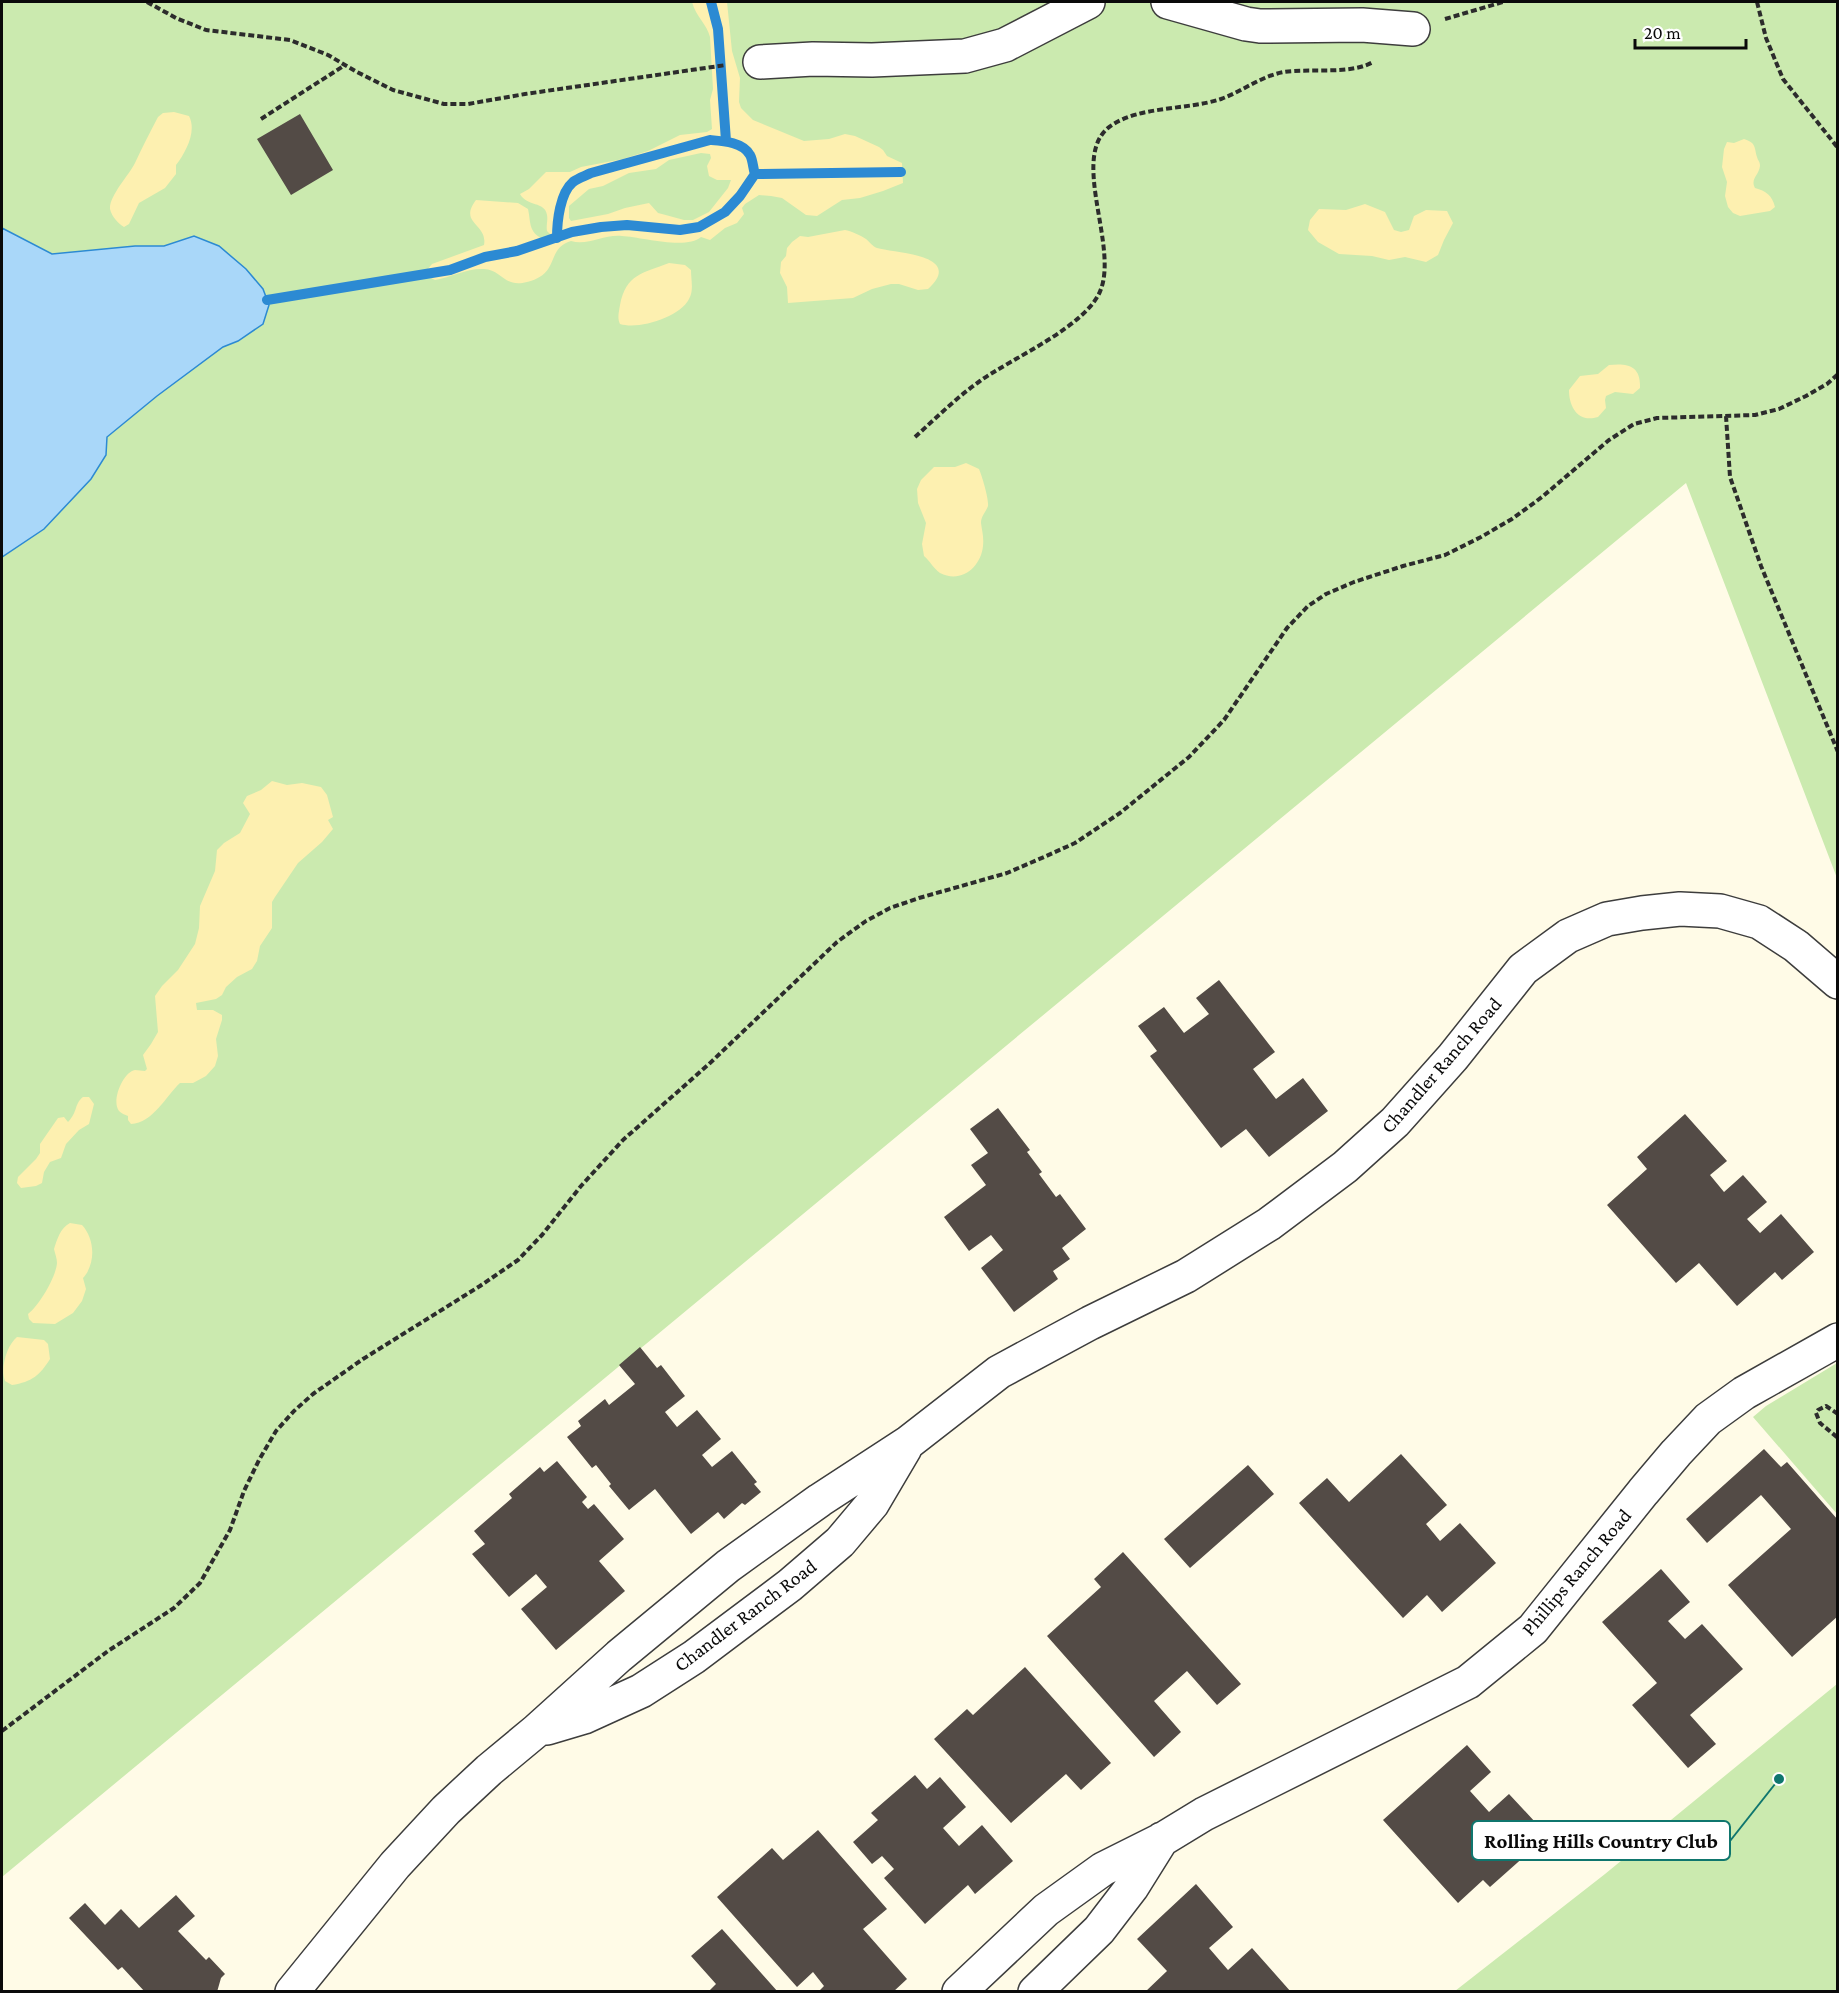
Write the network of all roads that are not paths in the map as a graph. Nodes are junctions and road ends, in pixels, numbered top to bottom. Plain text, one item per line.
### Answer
1 (1088, 2) edge
2 (1168, 2) edge
3 (1413, 29) road end
4 (760, 62) road end
5 (1838, 982) edge
6 (1838, 1340) edge
7 (909, 1442) junction
8 (536, 1731) junction
9 (1163, 1839) junction
10 (292, 1992) edge
11 (959, 1992) edge
12 (1035, 1992) edge

1 - 4 street
2 - 3 street
5 - 7 street, Chandler Ranch Road
6 - 9 street, Phillips Ranch Road
7 - 8 street, Chandler Ranch Road
7 - 8 street, Chandler Ranch Road
8 - 10 street, Chandler Ranch Road
9 - 11 street, Phillips Ranch Road
9 - 12 street, Phillips Ranch Road

